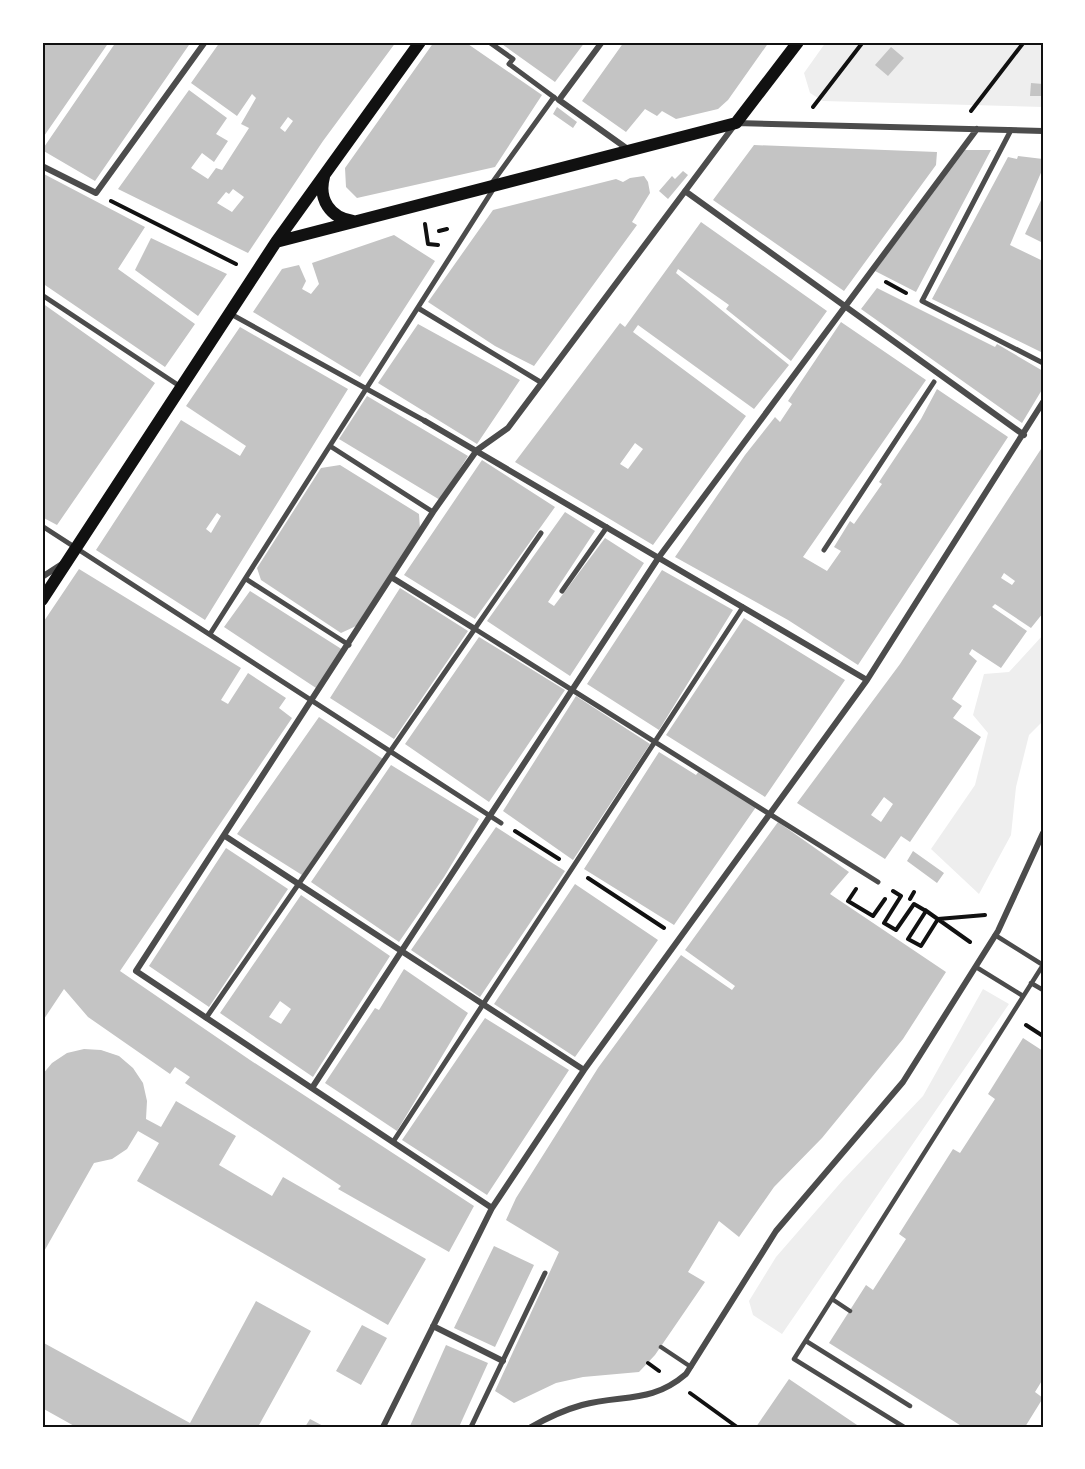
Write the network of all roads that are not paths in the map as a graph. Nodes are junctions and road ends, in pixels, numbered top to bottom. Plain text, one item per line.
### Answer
1 (205, 42) edge
2 (420, 42) edge
3 (489, 42) edge
4 (602, 42) edge
5 (798, 42) edge
6 (557, 99) junction
7 (736, 123) junction
8 (977, 129) junction
9 (1011, 130) junction
10 (1043, 131) edge
11 (629, 150) junction
12 (42, 166) edge
13 (328, 170) junction
14 (493, 185) junction
15 (685, 191) junction
16 (357, 221) junction
17 (276, 242) junction
18 (42, 295) edge
19 (846, 306) junction
20 (418, 308) junction
21 (230, 313) junction
22 (1043, 363) edge
23 (934, 382) dead end
24 (542, 383) junction
25 (181, 387) junction
26 (366, 389) junction
27 (1043, 402) edge
28 (425, 421) joint
29 (1024, 435) junction
30 (330, 446) junction
31 (477, 450) junction
32 (433, 512) junction
33 (42, 526) edge
34 (607, 527) junction
35 (541, 533) dead end
36 (76, 548) junction
37 (824, 550) dead end
38 (659, 557) junction
39 (67, 561) junction
40 (42, 576) edge
41 (392, 578) junction
42 (246, 579) junction
43 (562, 591) dead end
44 (42, 600) edge
45 (743, 607) junction
46 (475, 629) junction
47 (210, 634) junction
48 (349, 645) junction
49 (867, 680) junction
50 (572, 690) junction
51 (313, 700) junction
52 (654, 742) junction
53 (390, 751) junction
54 (768, 813) junction
55 (490, 815) junction
56 (501, 823) road end
57 (1043, 833) edge
58 (225, 836) junction
59 (878, 882) dead end
60 (298, 884) junction
61 (995, 935) junction
62 (401, 951) junction
63 (1043, 965) edge
64 (976, 967) junction
65 (1031, 983) junction
66 (1043, 990) edge
67 (1023, 996) junction
68 (483, 1005) junction
69 (206, 1018) junction
70 (584, 1070) junction
71 (312, 1088) junction
72 (393, 1142) junction
73 (492, 1208) junction
74 (545, 1273) dead end
75 (832, 1299) junction
76 (850, 1311) dead end
77 (433, 1326) junction
78 (806, 1341) junction
79 (661, 1347) dead end
80 (503, 1361) junction
81 (691, 1367) junction
82 (910, 1406) dead end
83 (383, 1427) edge
84 (471, 1427) edge
85 (531, 1427) edge
86 (904, 1427) edge

1 - 12 street
2 - 13 main road
3 - 6 street
4 - 6 street
5 - 7 main road
6 - 11 street
6 - 14 street
7 - 8 street
7 - 11 main road
7 - 15 street
8 - 9 street
8 - 19 street
9 - 10 street
9 - 22 street
11 - 14 main road
13 - 16 main road
13 - 17 main road
14 - 16 main road
14 - 20 street
15 - 19 street
15 - 24 street
16 - 17 main road
17 - 21 main road
18 - 25 street
19 - 29 street
19 - 38 street
20 - 24 street
20 - 26 street
21 - 25 main road
21 - 26 street
23 - 37 street
24 - 31 street
25 - 36 main road
26 - 28 street
26 - 30 street
27 - 29 street
28 - 31 street
29 - 49 street
30 - 32 street
30 - 42 street
31 - 32 street
31 - 34 street
32 - 41 street
33 - 36 street
34 - 38 street
34 - 43 street
35 - 46 street
36 - 39 main road
36 - 47 street
38 - 45 street
38 - 50 street
39 - 40 street
39 - 44 main road
41 - 46 street
41 - 48 street
42 - 47 street
42 - 48 street
45 - 49 street
45 - 52 street
46 - 50 street
46 - 53 street
47 - 51 street
48 - 51 street
49 - 54 street
50 - 52 street
50 - 55 street
51 - 53 street
51 - 58 street
52 - 54 street
52 - 68 street
53 - 55 street
53 - 60 street
54 - 59 street
54 - 70 street
55 - 56 street
55 - 62 street
57 - 61 street
58 - 60 street
58 - 69 street
60 - 62 street
60 - 69 street
61 - 63 lane
61 - 64 street
62 - 68 street
62 - 71 street
63 - 65 lane
64 - 67 lane
64 - 81 street
65 - 66 lane
65 - 67 lane
67 - 75 lane
68 - 70 street
68 - 72 street
69 - 71 street
70 - 73 street
71 - 72 street
72 - 73 street
73 - 77 street
74 - 80 street
75 - 76 lane
75 - 78 lane
77 - 80 street
77 - 83 street
78 - 82 lane
78 - 86 lane
79 - 81 lane
80 - 84 street
81 - 85 street

